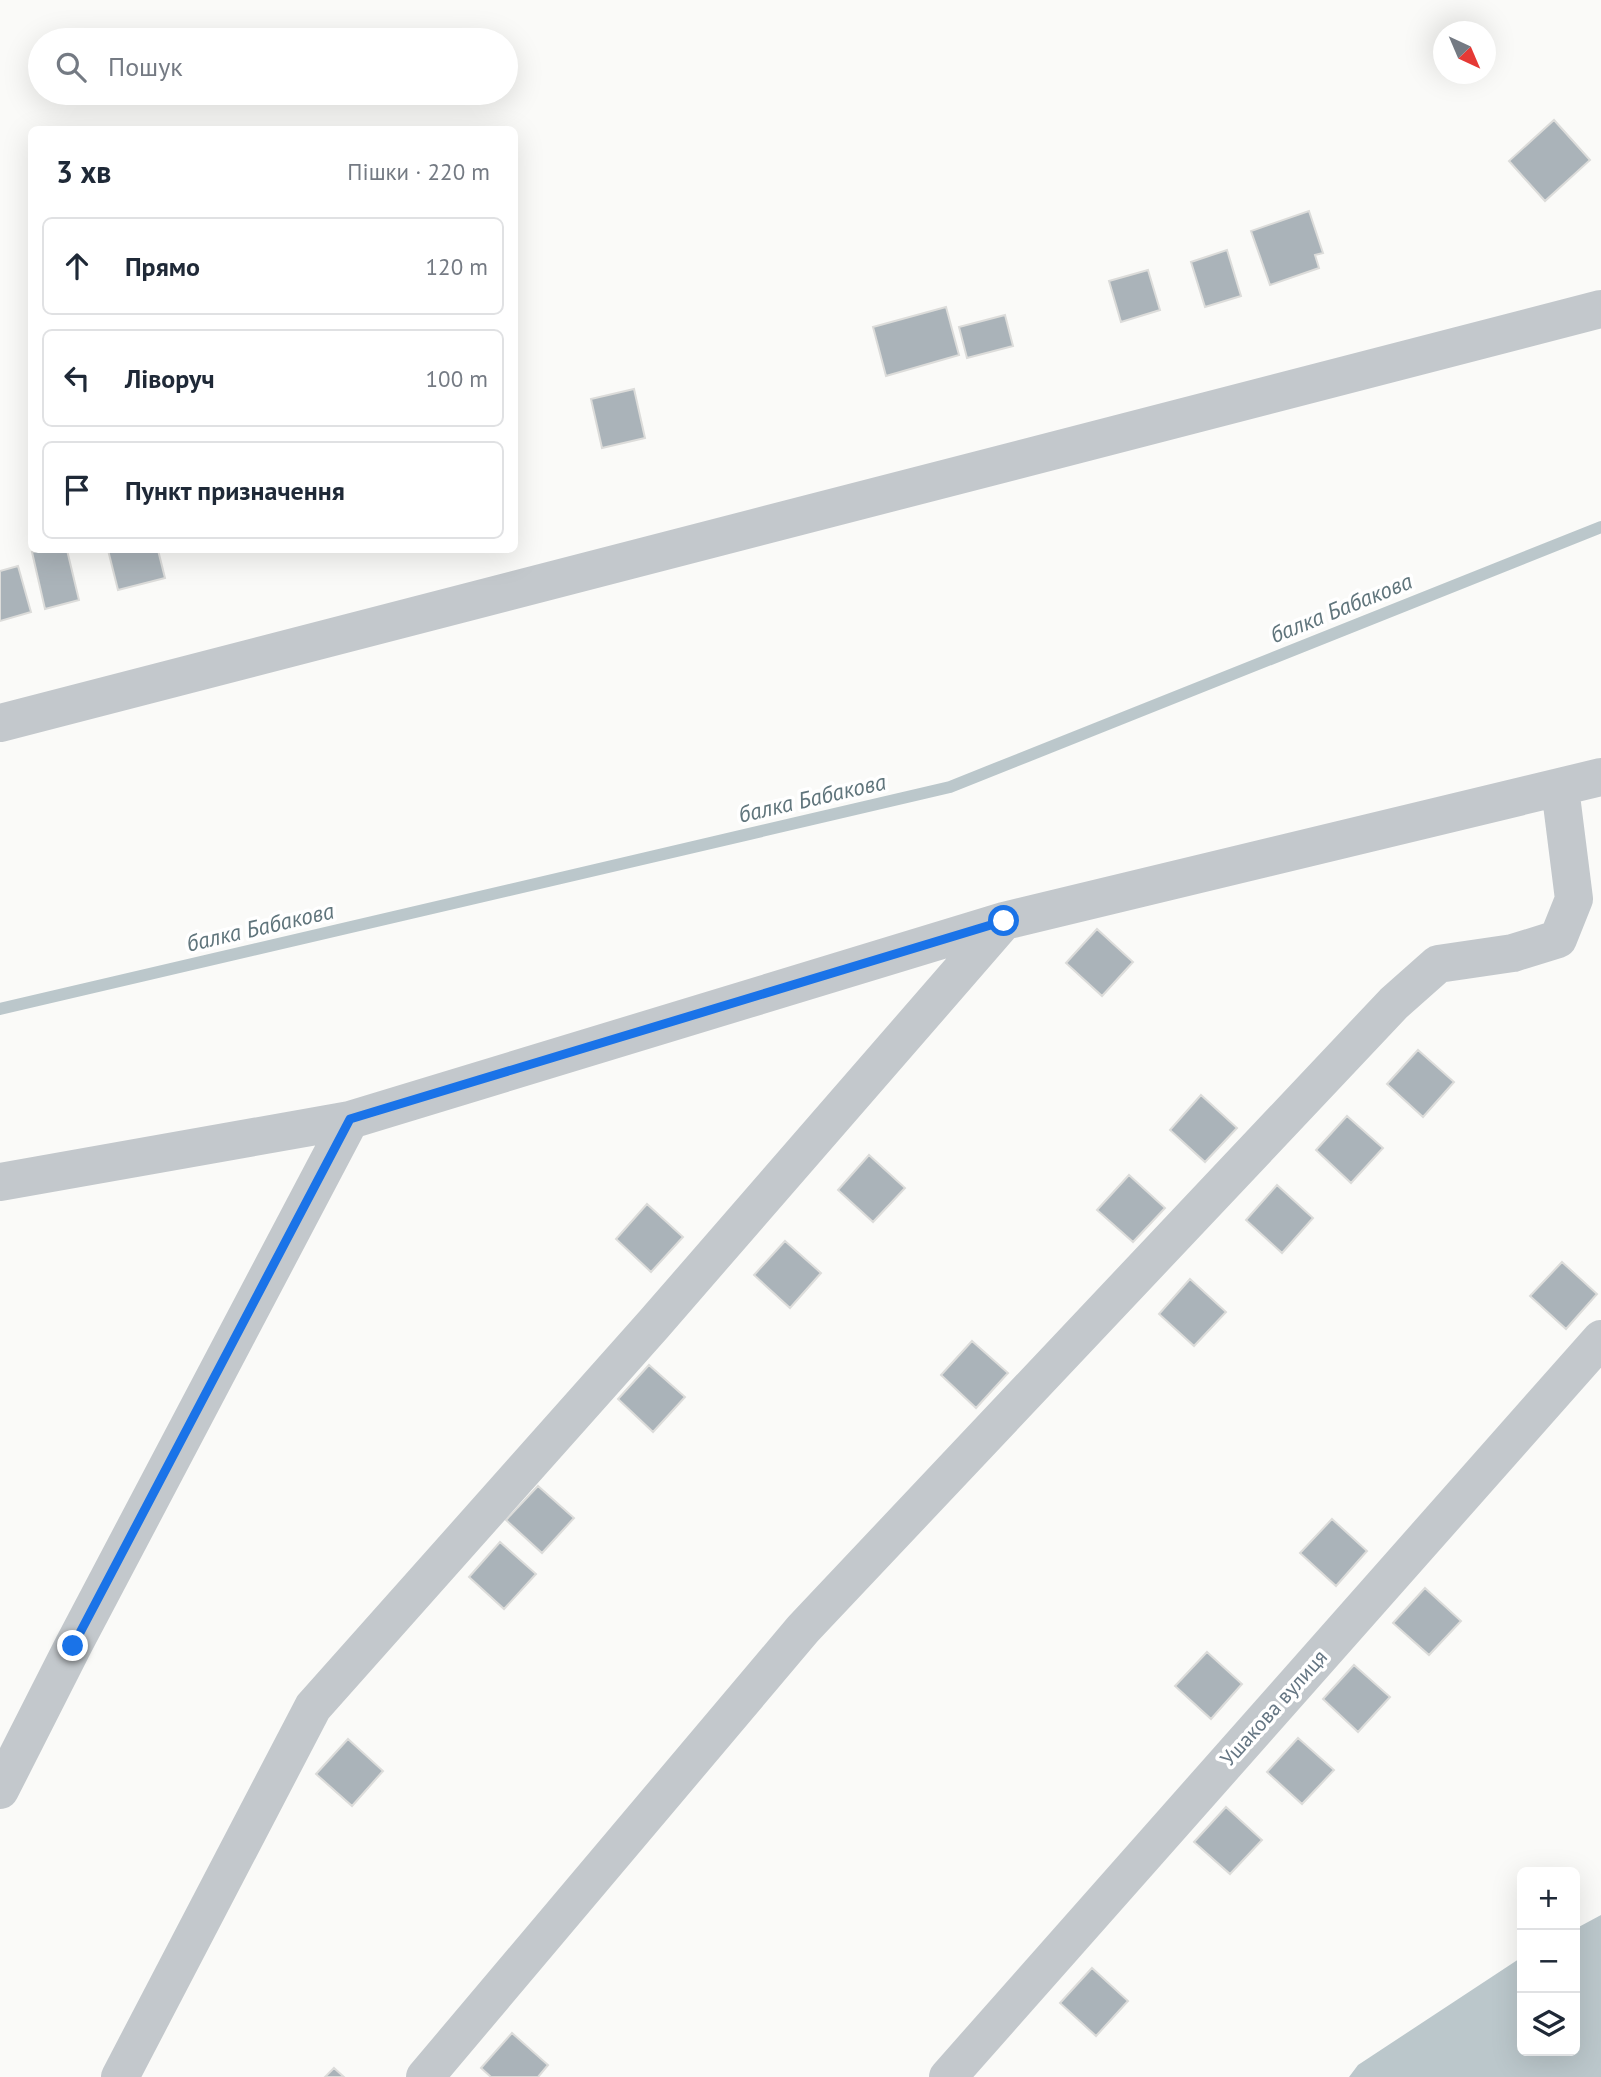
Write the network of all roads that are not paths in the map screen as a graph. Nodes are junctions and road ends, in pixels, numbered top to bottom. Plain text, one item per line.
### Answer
1 (1601, 309) edge
2 (0, 723) edge
3 (1601, 777) edge
4 (1560, 788) junction
5 (1004, 921) junction
6 (350, 1119) junction
7 (0, 1182) edge
8 (1601, 1339) edge
9 (0, 1790) edge
10 (120, 2077) edge
11 (425, 2077) edge
12 (948, 2077) edge

1 - 2 street
3 - 4 street
4 - 5 street
4 - 11 street
5 - 6 street
5 - 10 street
6 - 7 street
6 - 9 street
8 - 12 street, Ушакова вулиця

